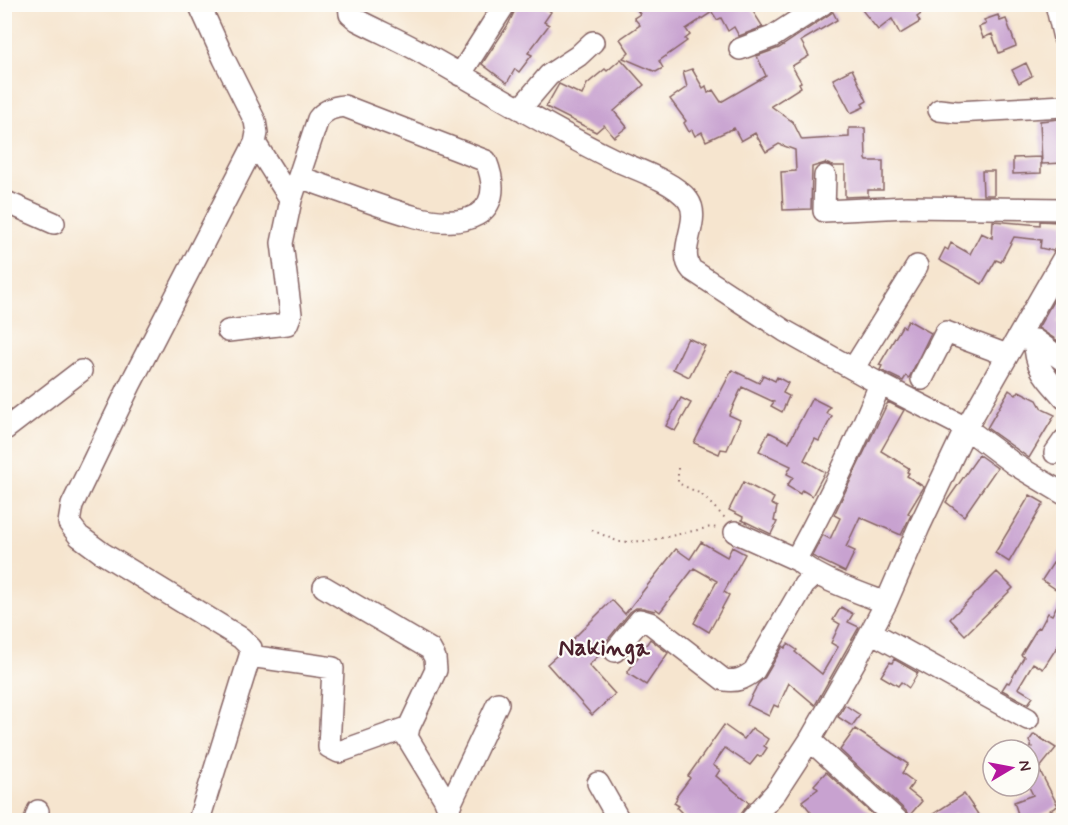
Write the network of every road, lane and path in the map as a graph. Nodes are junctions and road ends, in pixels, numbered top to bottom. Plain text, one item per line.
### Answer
1 (199, 4) edge
2 (349, 4) edge
3 (505, 4) edge
4 (823, 4) edge
5 (1056, 4) edge
6 (1064, 38) edge
7 (593, 42) dead end
8 (740, 49) dead end
9 (460, 75) junction
10 (1064, 106) edge
11 (520, 108) junction
12 (939, 110) dead end
13 (255, 142) junction
14 (825, 176) dead end
15 (299, 177) junction
16 (291, 200) junction
17 (4, 201) edge
18 (1064, 209) edge
19 (54, 223) dead end
20 (1064, 257) edge
21 (917, 266) dead end
22 (228, 331) dead end
23 (1020, 345) junction
24 (1064, 361) edge
25 (853, 369) junction
26 (81, 371) dead end
27 (922, 379) dead end
28 (880, 384) junction
29 (1064, 398) edge
30 (966, 428) junction
31 (4, 430) edge
32 (678, 468) dead end
33 (1064, 494) edge
34 (592, 530) dead end
35 (735, 532) junction
36 (797, 560) junction
37 (816, 574) junction
38 (324, 587) dead end
39 (886, 603) junction
40 (871, 632) junction
41 (615, 651) dead end
42 (250, 656) junction
43 (498, 703) dead end
44 (1028, 719) dead end
45 (409, 727) junction
46 (810, 740) junction
47 (598, 783) dead end
48 (451, 814) edge
49 (199, 820) edge
50 (619, 820) edge
51 (751, 820) edge
52 (897, 820) edge

1 - 13 street
2 - 9 street
3 - 9 street
4 - 8 street
5 - 6 street
7 - 11 street
9 - 11 street
10 - 12 street
11 - 25 street
13 - 16 street
13 - 42 street
14 - 18 street
15 - 15 street
15 - 16 street
16 - 22 street
17 - 19 street
20 - 23 street
21 - 25 street
23 - 24 street
23 - 27 street
23 - 29 street
23 - 30 street
25 - 28 street
26 - 31 street
28 - 30 street
28 - 36 street
30 - 33 street
30 - 39 street
32 - 35 path
34 - 35 path
35 - 36 street
36 - 37 street
37 - 39 street
37 - 41 street
38 - 45 street
39 - 40 street
40 - 44 street
40 - 46 street
42 - 45 street
42 - 49 street
43 - 48 street
45 - 48 street
46 - 51 street
46 - 52 street
47 - 50 street

